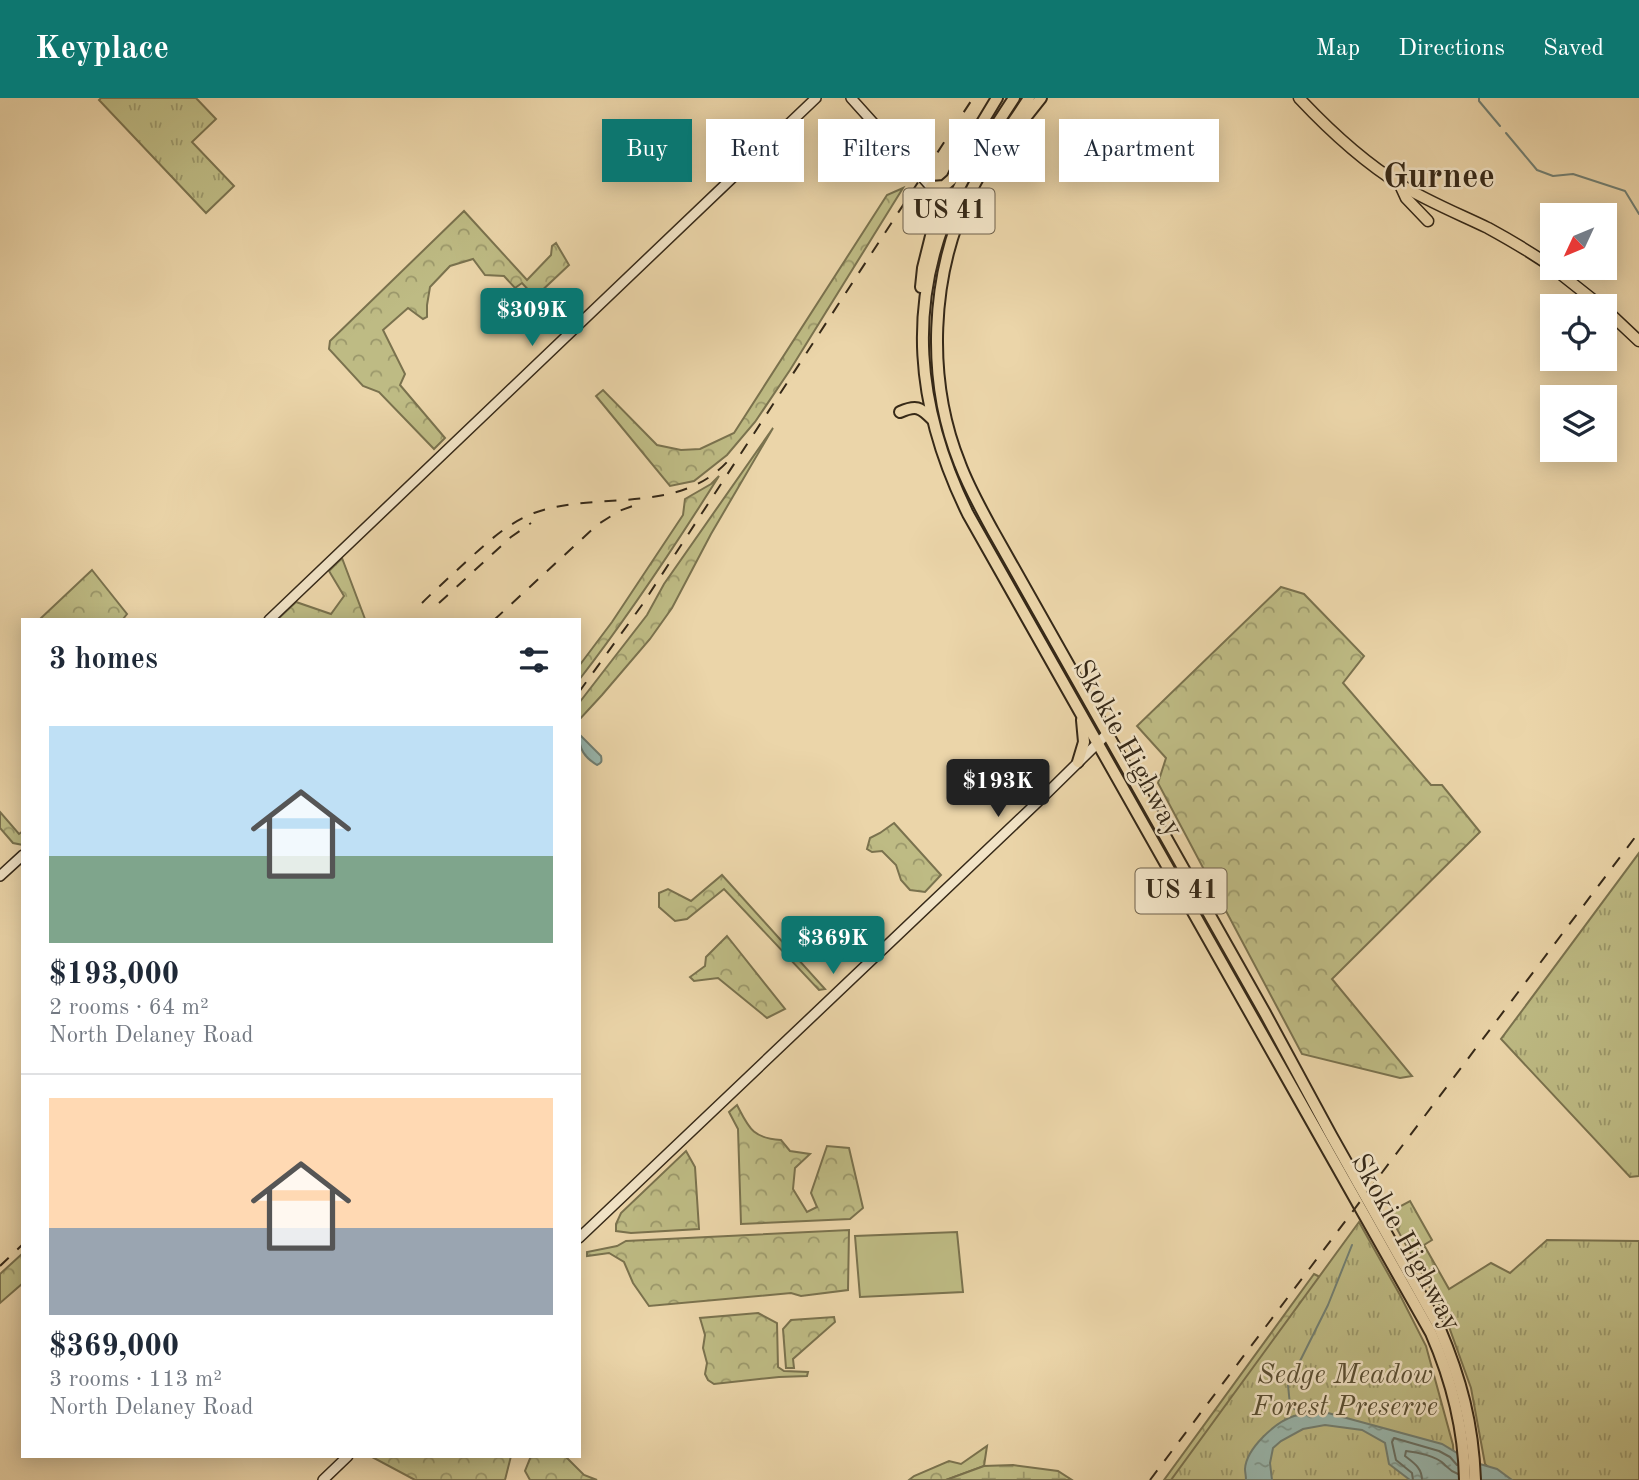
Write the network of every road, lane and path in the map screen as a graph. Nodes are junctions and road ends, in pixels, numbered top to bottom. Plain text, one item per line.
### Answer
1 (816, 98) edge
2 (851, 98) edge
3 (997, 98) edge
4 (1005, 98) edge
5 (1014, 98) edge
6 (1029, 98) edge
7 (1041, 98) edge
8 (1299, 98) edge
9 (1016, 119) edge
10 (1024, 119) edge
11 (976, 182) edge
12 (1399, 184) junction
13 (931, 187) junction
14 (956, 195) junction
15 (1428, 221) dead end
16 (1540, 259) edge
17 (1568, 280) edge
18 (1586, 294) edge
19 (1617, 321) edge
20 (923, 339) junction
21 (1639, 341) edge
22 (900, 412) dead end
23 (932, 419) junction
24 (271, 618) edge
25 (1081, 714) junction
26 (1107, 734) junction
27 (1097, 743) junction
28 (1079, 762) junction
29 (21, 857) edge
30 (0, 876) edge
31 (581, 1236) edge
32 (1469, 1448) junction
33 (346, 1458) edge
34 (323, 1480) edge
35 (1465, 1480) edge
36 (1475, 1480) edge

1 - 24 street
2 - 13 street
3 - 13 highway
4 - 14 highway
5 - 14 highway, Skokie Highway / US 41
6 - 9 highway, Skokie Highway / US 41
7 - 10 highway
8 - 12 main road
11 - 26 highway, Skokie Highway / US 41
12 - 15 main road
12 - 16 main road
13 - 20 highway
14 - 20 highway, Skokie Highway / US 41
17 - 18 main road
19 - 21 main road
20 - 23 highway, Skokie Highway / US 41
22 - 23 highway
23 - 25 highway, Skokie Highway / US 41
25 - 27 highway, Skokie Highway / US 41
25 - 28 highway
26 - 27 street
26 - 32 highway, Skokie Highway / US 41
27 - 28 street
27 - 32 highway, Skokie Highway / US 41
28 - 31 street
29 - 30 street
32 - 35 highway, Skokie Highway / US 41
32 - 36 highway, US 41
33 - 34 street

